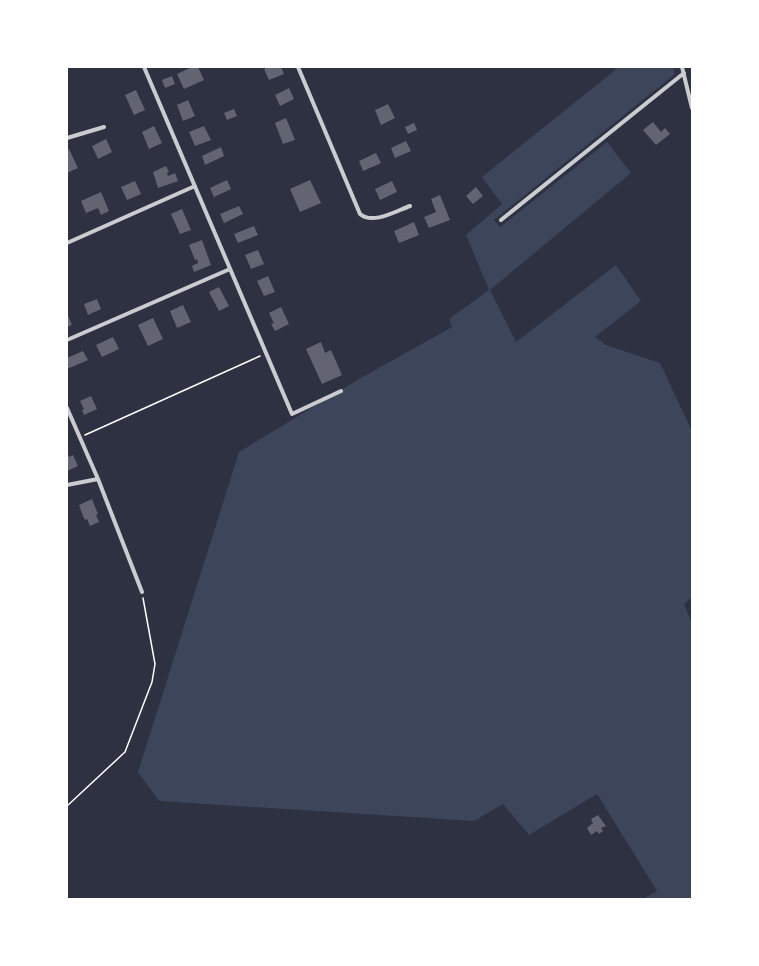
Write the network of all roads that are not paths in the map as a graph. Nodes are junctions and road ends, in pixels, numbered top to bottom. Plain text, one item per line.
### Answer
1 (144, 67) edge
2 (298, 67) edge
3 (682, 67) edge
4 (684, 74) junction
5 (692, 108) edge
6 (104, 127) dead end
7 (67, 138) edge
8 (195, 186) junction
9 (410, 206) dead end
10 (501, 220) dead end
11 (67, 242) edge
12 (230, 269) junction
13 (67, 340) edge
14 (341, 391) dead end
15 (67, 408) edge
16 (98, 479) junction
17 (67, 484) edge
18 (142, 592) road end

1 - 8 street
2 - 9 street
3 - 4 street
4 - 5 street
4 - 10 street
6 - 7 street
8 - 11 street
8 - 12 street
12 - 13 street
12 - 14 street
15 - 16 street
16 - 17 street
16 - 18 street

